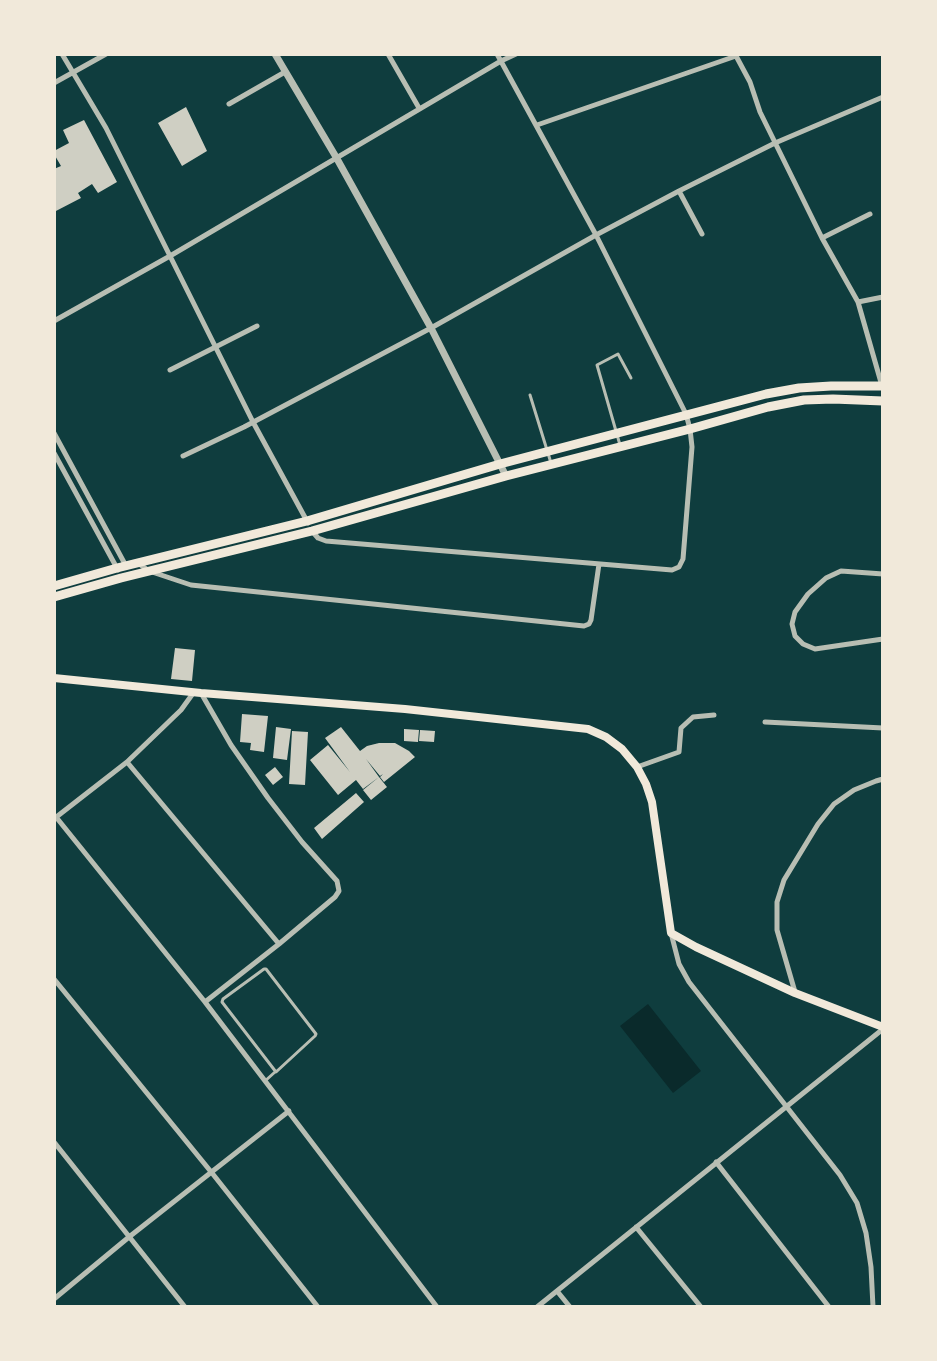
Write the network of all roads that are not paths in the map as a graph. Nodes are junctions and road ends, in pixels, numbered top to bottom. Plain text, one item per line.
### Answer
1 (62, 54) edge
2 (106, 54) edge
3 (275, 54) edge
4 (388, 54) edge
5 (498, 54) edge
6 (516, 54) edge
7 (736, 55) edge
8 (501, 61) junction
9 (73, 72) junction
10 (285, 72) junction
11 (54, 83) edge
12 (883, 97) edge
13 (229, 104) dead end
14 (419, 108) junction
15 (537, 125) junction
16 (775, 143) junction
17 (336, 157) junction
18 (679, 191) junction
19 (870, 214) dead end
20 (702, 234) dead end
21 (596, 235) junction
22 (822, 238) junction
23 (170, 256) junction
24 (883, 297) edge
25 (858, 302) junction
26 (54, 321) edge
27 (257, 326) dead end
28 (431, 328) junction
29 (215, 347) junction
30 (170, 370) dead end
31 (631, 378) dead end
32 (883, 387) edge
33 (530, 394) dead end
34 (883, 401) edge
35 (686, 414) junction
36 (253, 422) junction
37 (690, 429) junction
38 (54, 433) edge
39 (617, 433) junction
40 (621, 447) junction
41 (548, 452) junction
42 (54, 453) edge
43 (183, 456) dead end
44 (500, 464) junction
45 (552, 465) junction
46 (506, 476) junction
47 (307, 520) junction
48 (312, 531) junction
49 (138, 562) junction
50 (599, 564) junction
51 (121, 567) junction
52 (149, 571) junction
53 (883, 574) edge
54 (126, 576) junction
55 (54, 586) edge
56 (54, 597) edge
57 (883, 639) edge
58 (55, 679) edge
59 (198, 693) junction
60 (714, 715) dead end
61 (765, 722) dead end
62 (883, 728) edge
63 (127, 762) junction
64 (637, 767) junction
65 (883, 779) edge
66 (55, 818) edge
67 (670, 933) junction
68 (279, 944) junction
69 (54, 979) edge
70 (795, 993) junction
71 (206, 1002) junction
72 (883, 1028) edge
73 (276, 1072) junction
74 (265, 1081) junction
75 (786, 1107) junction
76 (289, 1111) junction
77 (54, 1142) edge
78 (716, 1162) junction
79 (212, 1173) junction
80 (636, 1227) junction
81 (129, 1238) junction
82 (557, 1291) junction
83 (54, 1299) edge
84 (185, 1307) edge
85 (318, 1307) edge
86 (437, 1307) edge
87 (537, 1307) edge
88 (570, 1307) edge
89 (701, 1307) edge
90 (829, 1307) edge
91 (873, 1307) edge

1 - 9 street
2 - 9 street
3 - 10 street
4 - 14 street
5 - 8 street
6 - 8 street
7 - 15 street
7 - 16 street
8 - 14 street
8 - 15 street
9 - 11 street
9 - 23 street
10 - 13 street
10 - 17 street
12 - 16 street
14 - 17 street
15 - 21 street
16 - 18 street
16 - 22 street
17 - 23 street
17 - 28 street
18 - 20 street
18 - 21 street
19 - 22 street
21 - 28 street
21 - 35 street
22 - 25 street
23 - 26 street
23 - 29 street
24 - 25 street
25 - 32 street
27 - 29 street
28 - 36 street
28 - 44 street
29 - 30 street
29 - 36 street
31 - 39 lane
32 - 35 main road
33 - 41 lane
34 - 37 main road
35 - 37 street
35 - 39 main road
36 - 43 street
36 - 47 street
37 - 40 main road
37 - 50 street
38 - 51 street
39 - 40 lane
39 - 41 main road
40 - 45 main road
41 - 44 main road
41 - 45 lane
42 - 51 street
44 - 46 street
44 - 47 main road
45 - 46 main road
46 - 48 main road
47 - 48 street
47 - 49 main road
48 - 50 street
48 - 52 main road
49 - 51 main road
49 - 52 street
50 - 52 street
51 - 54 street
51 - 54 street
51 - 55 main road
52 - 54 main road
53 - 57 street
54 - 56 main road
58 - 59 main road
59 - 63 street
59 - 64 main road
59 - 68 street
60 - 64 street
61 - 62 street
63 - 66 street
63 - 68 street
64 - 67 main road
65 - 70 street
66 - 71 street
67 - 70 main road
67 - 75 street
68 - 71 street
69 - 79 street
70 - 72 main road
71 - 74 street
72 - 75 street
73 - 73 lane
73 - 74 lane
74 - 76 street
75 - 78 street
75 - 91 street
76 - 79 street
76 - 86 street
77 - 81 street
78 - 80 street
78 - 90 street
79 - 81 street
79 - 85 street
80 - 82 street
80 - 89 street
81 - 83 street
81 - 84 street
82 - 87 street
82 - 88 street

